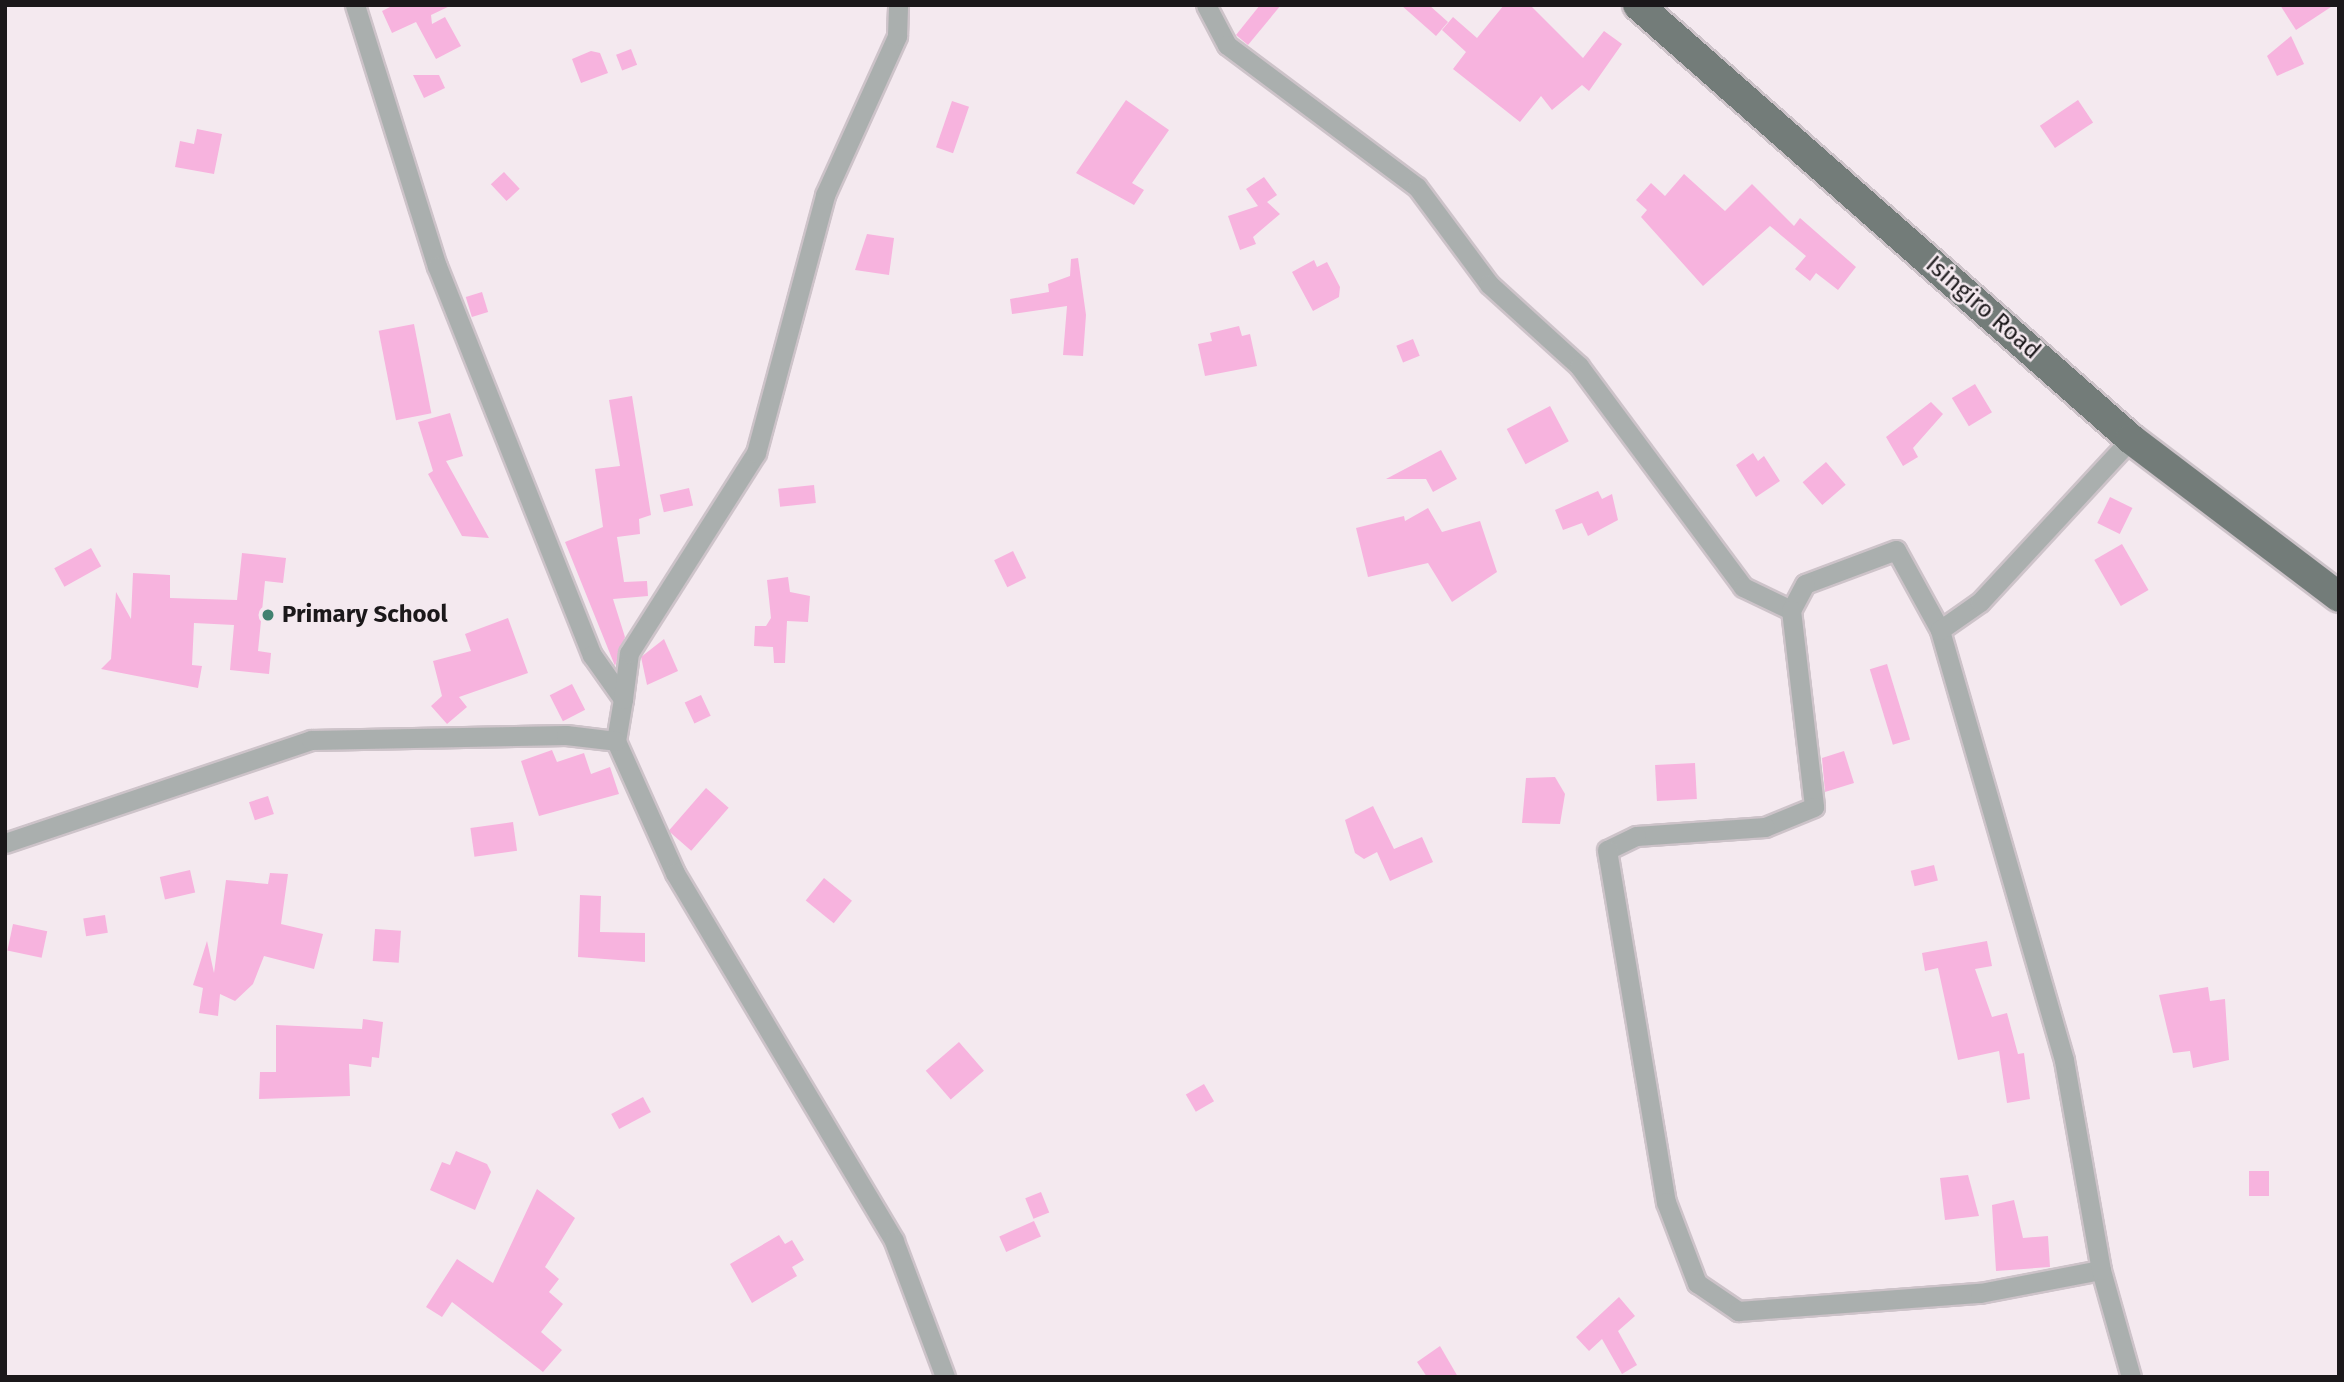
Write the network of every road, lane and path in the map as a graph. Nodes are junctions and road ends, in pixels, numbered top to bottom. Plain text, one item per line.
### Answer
1 (355, 5) edge
2 (898, 5) edge
3 (1206, 5) edge
4 (1639, 5) edge
5 (2131, 439) junction
6 (2339, 597) edge
7 (1791, 610) junction
8 (1940, 630) junction
9 (623, 699) junction
10 (616, 741) junction
11 (5, 843) edge
12 (2101, 1269) junction
13 (945, 1377) edge
14 (2131, 1377) edge

1 - 9 street
2 - 9 street
3 - 7 street
4 - 5 main road, Isingiro Road
5 - 6 main road, Isingiro Road
5 - 8 street
7 - 8 street
7 - 12 street
8 - 12 street
9 - 10 street
10 - 11 street
10 - 13 street
12 - 14 street

